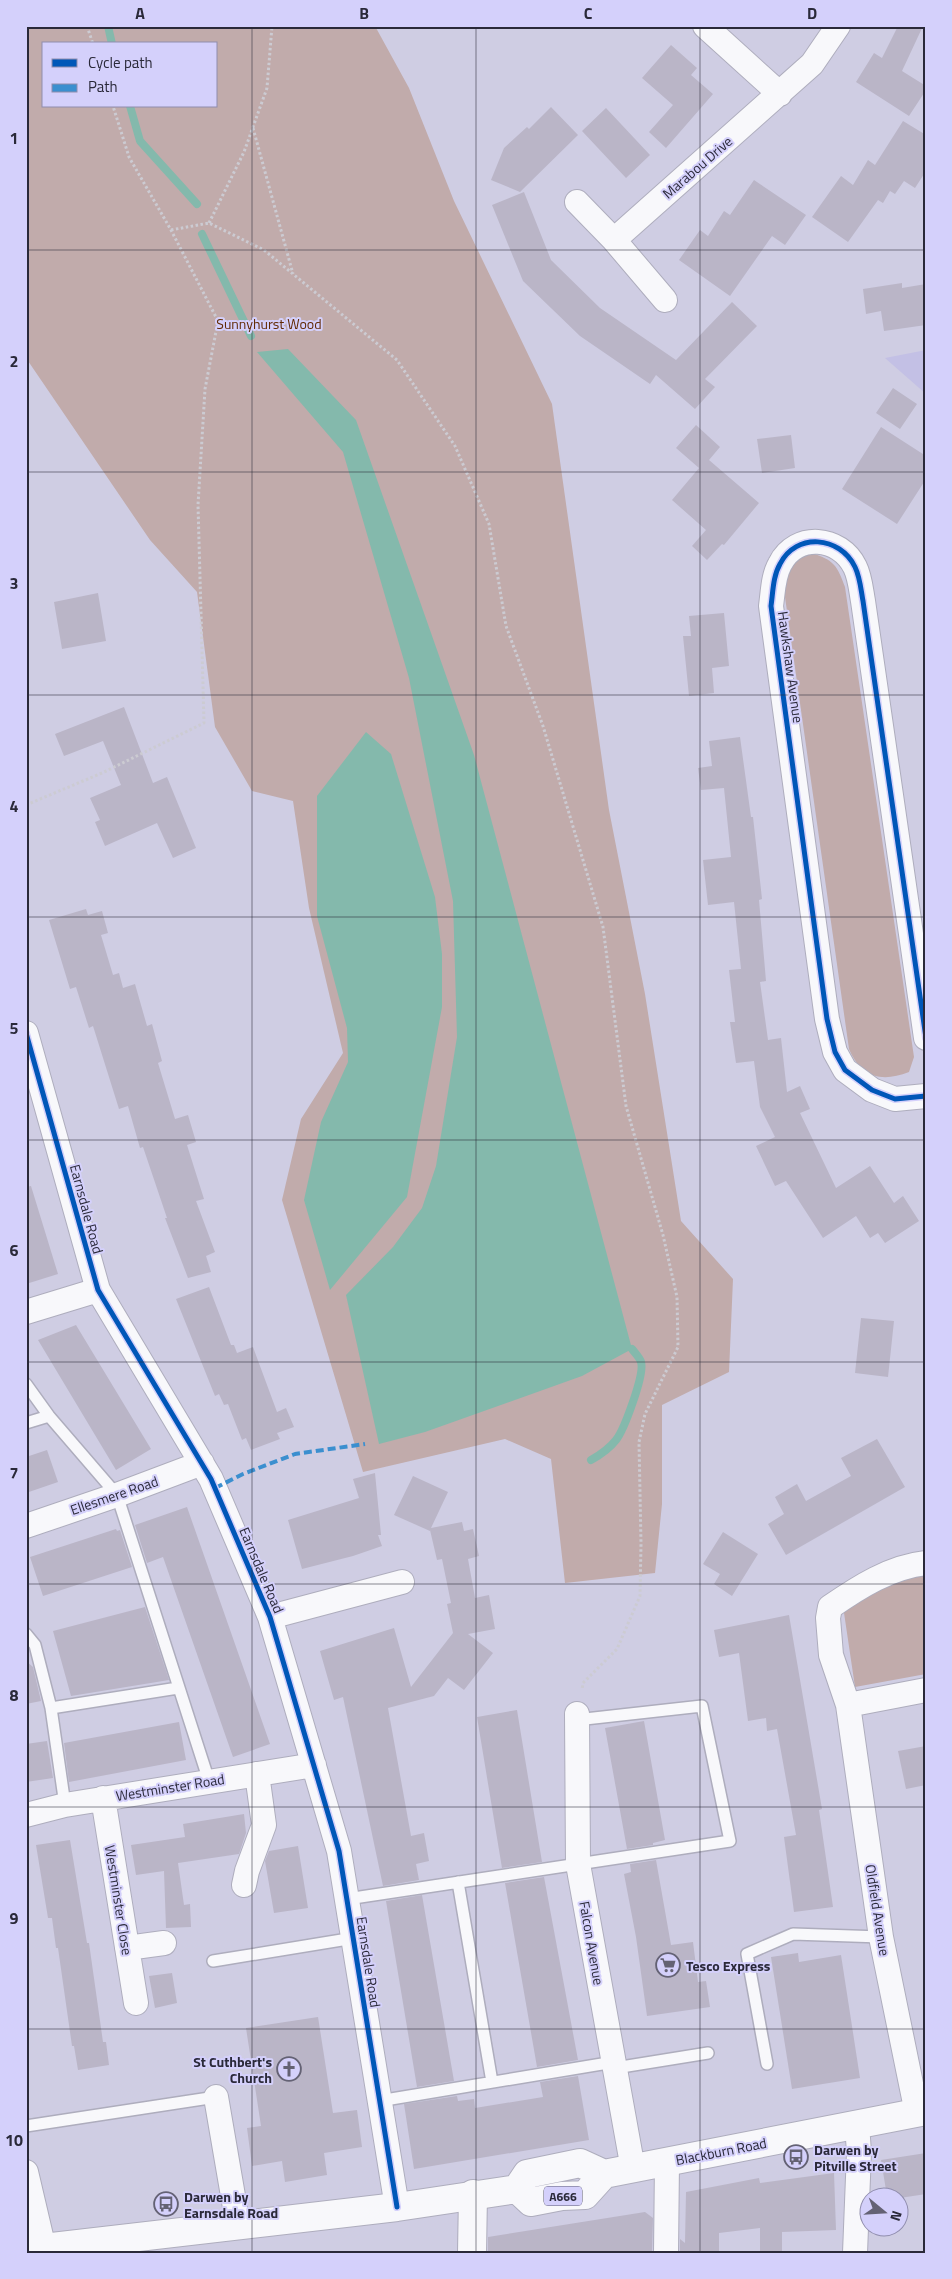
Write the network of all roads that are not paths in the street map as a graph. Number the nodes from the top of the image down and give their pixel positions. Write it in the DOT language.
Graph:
graph roads {
  1 [pos="704,26"];
  2 [pos="838,26"];
  3 [pos="780,94"];
  4 [pos="577,202"];
  5 [pos="614,240"];
  6 [pos="665,300"];
  7 [pos="26,1033"];
  8 [pos="926,1038"];
  9 [pos="34,1087"];
  10 [pos="926,1096"];
  11 [pos="98,1290"];
  12 [pos="26,1312"];
  13 [pos="26,1384"];
  14 [pos="49,1416"];
  15 [pos="26,1423"];
  16 [pos="202,1463"];
  17 [pos="116,1495"];
  18 [pos="26,1526"];
  19 [pos="926,1563"];
  20 [pos="402,1582"];
  21 [pos="270,1617"];
  22 [pos="26,1634"];
  23 [pos="178,1688"];
  24 [pos="926,1690"];
  25 [pos="848,1705"];
  26 [pos="51,1708"];
  27 [pos="576,1717"];
  28 [pos="314,1765"];
  29 [pos="257,1774"];
  30 [pos="209,1781"];
  31 [pos="103,1798"];
  32 [pos="65,1805"];
  33 [pos="26,1815"];
  34 [pos="578,1864"];
  35 [pos="458,1882"];
  36 [pos="244,1885"];
  37 [pos="347,1899"];
  38 [pos="881,1937"];
  39 [pos="354,1938"];
  40 [pos="164,1943"];
  41 [pos="127,1948"];
  42 [pos="214,1962"];
  43 [pos="136,2003"];
  44 [pos="708,2053"];
  45 [pos="767,2064"];
  46 [pos="614,2065"];
  47 [pos="492,2082"];
  48 [pos="216,2097"];
  49 [pos="380,2101"];
  50 [pos="921,2112"];
  51 [pos="857,2125"];
  52 [pos="26,2126"];
  53 [pos="667,2162"];
  54 [pos="633,2169"];
  55 [pos="26,2172"];
  56 [pos="473,2194"];
  57 [pos="397,2207"];
  58 [pos="238,2226"];
  59 [pos="39,2250"];
  60 [pos="472,2253"];
  61 [pos="666,2253"];
  62 [pos="855,2253"];
  1 -- 3 [label="street"];
  2 -- 3 [label="street, Marabou Drive"];
  3 -- 5 [label="street, Marabou Drive"];
  4 -- 5 [label="street"];
  5 -- 6 [label="street"];
  7 -- 9 [label="street, Earnsdale Road"];
  8 -- 10 [label="street, Hawkshaw Avenue"];
  9 -- 11 [label="street, Earnsdale Road"];
  11 -- 12 [label="street"];
  11 -- 16 [label="street, Earnsdale Road"];
  13 -- 14 [label="lane"];
  14 -- 15 [label="lane"];
  14 -- 17 [label="lane"];
  16 -- 17 [label="street, Ellesmere Road"];
  16 -- 21 [label="street, Earnsdale Road"];
  17 -- 18 [label="street, Ellesmere Road"];
  17 -- 23 [label="lane"];
  19 -- 25 [label="street, Oldfield Avenue"];
  20 -- 21 [label="street"];
  21 -- 28 [label="street, Earnsdale Road"];
  22 -- 26 [label="lane"];
  23 -- 26 [label="lane"];
  23 -- 30 [label="lane"];
  24 -- 25 [label="street"];
  25 -- 38 [label="street, Oldfield Avenue"];
  26 -- 32 [label="lane"];
  27 -- 34 [label="street, Falcon Avenue"];
  27 -- 34 [label="lane"];
  28 -- 29 [label="street, Westminster Road"];
  28 -- 37 [label="street, Earnsdale Road"];
  29 -- 30 [label="street, Westminster Road"];
  29 -- 36 [label="street"];
  30 -- 31 [label="street, Westminster Road"];
  31 -- 32 [label="street, Westminster Road"];
  31 -- 41 [label="street, Westminster Close"];
  32 -- 33 [label="street, Westminster Road"];
  34 -- 35 [label="lane"];
  34 -- 46 [label="street, Falcon Avenue"];
  35 -- 37 [label="lane"];
  35 -- 47 [label="lane"];
  37 -- 39 [label="street, Earnsdale Road"];
  38 -- 45 [label="lane"];
  38 -- 50 [label="street, Oldfield Avenue"];
  39 -- 42 [label="lane"];
  39 -- 49 [label="street, Earnsdale Road"];
  40 -- 41 [label="street"];
  41 -- 43 [label="street, Westminster Close"];
  44 -- 46 [label="lane"];
  46 -- 47 [label="lane"];
  46 -- 54 [label="street, Falcon Avenue"];
  47 -- 49 [label="lane"];
  48 -- 52 [label="lane"];
  48 -- 58 [label="street"];
  49 -- 57 [label="street, Earnsdale Road"];
  50 -- 51 [label="main road, Blackburn Road / A666"];
  51 -- 53 [label="main road, Blackburn Road / A666"];
  51 -- 62 [label="street"];
  53 -- 54 [label="main road, Blackburn Road / A666"];
  53 -- 61 [label="street"];
  54 -- 56 [label="main road, Blackburn Road / A666"];
  55 -- 59 [label="street"];
  56 -- 57 [label="main road, Blackburn Road / A666"];
  56 -- 60 [label="main road"];
  57 -- 58 [label="main road, Blackburn Road / A666"];
  58 -- 59 [label="main road, Blackburn Road / A666"];
}
